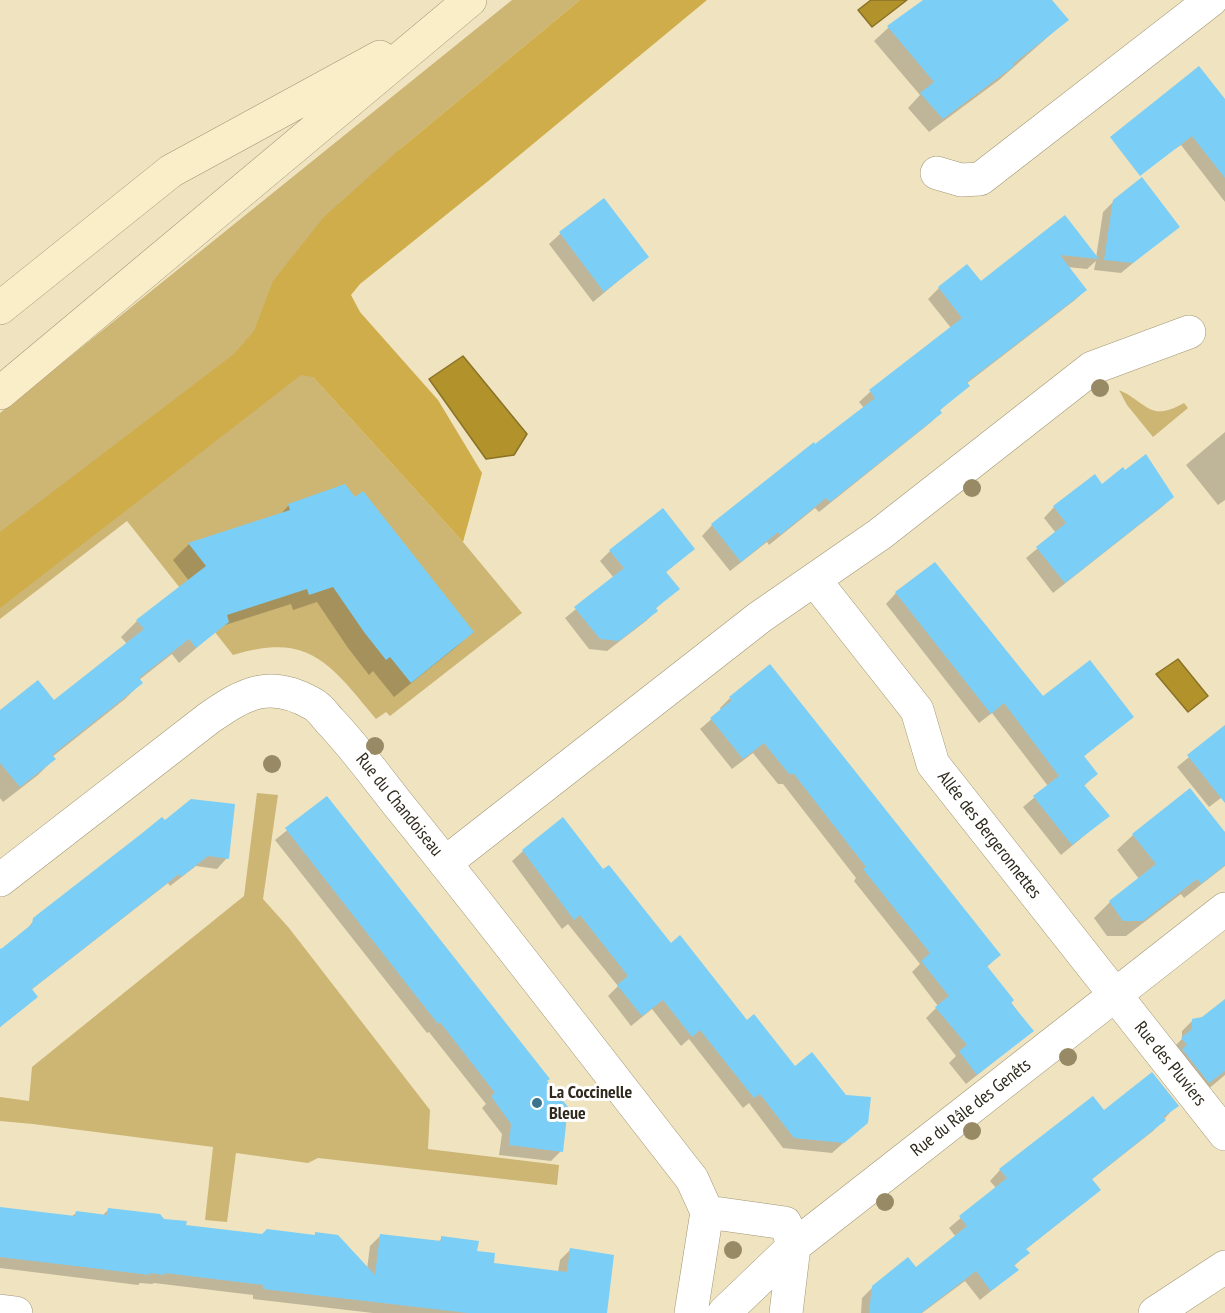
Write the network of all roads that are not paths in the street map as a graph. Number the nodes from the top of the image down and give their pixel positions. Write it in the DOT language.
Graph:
graph roads {
  1 [pos="470,0"];
  2 [pos="1211,0"];
  3 [pos="445,21"];
  4 [pos="937,173"];
  5 [pos="0,308"];
  6 [pos="1189,332"];
  7 [pos="0,393"];
  8 [pos="817,579"];
  9 [pos="445,862"];
  10 [pos="0,880"];
  11 [pos="1225,909"];
  12 [pos="1114,994"];
  13 [pos="1225,1134"];
  14 [pos="708,1212"];
  15 [pos="794,1246"];
  16 [pos="1225,1267"];
  17 [pos="0,1311"];
  18 [pos="16,1313"];
  19 [pos="691,1313"];
  20 [pos="724,1313"];
  21 [pos="786,1313"];
  22 [pos="1155,1313"];
  1 -- 3 [label="main road"];
  2 -- 4 [label="street"];
  3 -- 5 [label="main road"];
  3 -- 7 [label="main road"];
  6 -- 8 [label="street"];
  8 -- 9 [label="street"];
  8 -- 12 [label="street, Allée des Bergeronnettes"];
  9 -- 10 [label="street, Rue du Chandoiseau"];
  9 -- 14 [label="street, Rue du Chandoiseau"];
  11 -- 12 [label="street, Rue du Râle des Genêts"];
  12 -- 13 [label="street, Rue des Pluviers"];
  12 -- 15 [label="street, Rue du Râle des Genêts"];
  14 -- 15 [label="street"];
  14 -- 19 [label="street"];
  15 -- 20 [label="street, Rue du Râle des Genêts"];
  15 -- 21 [label="street"];
  16 -- 22 [label="street"];
  17 -- 18 [label="street"];
}
